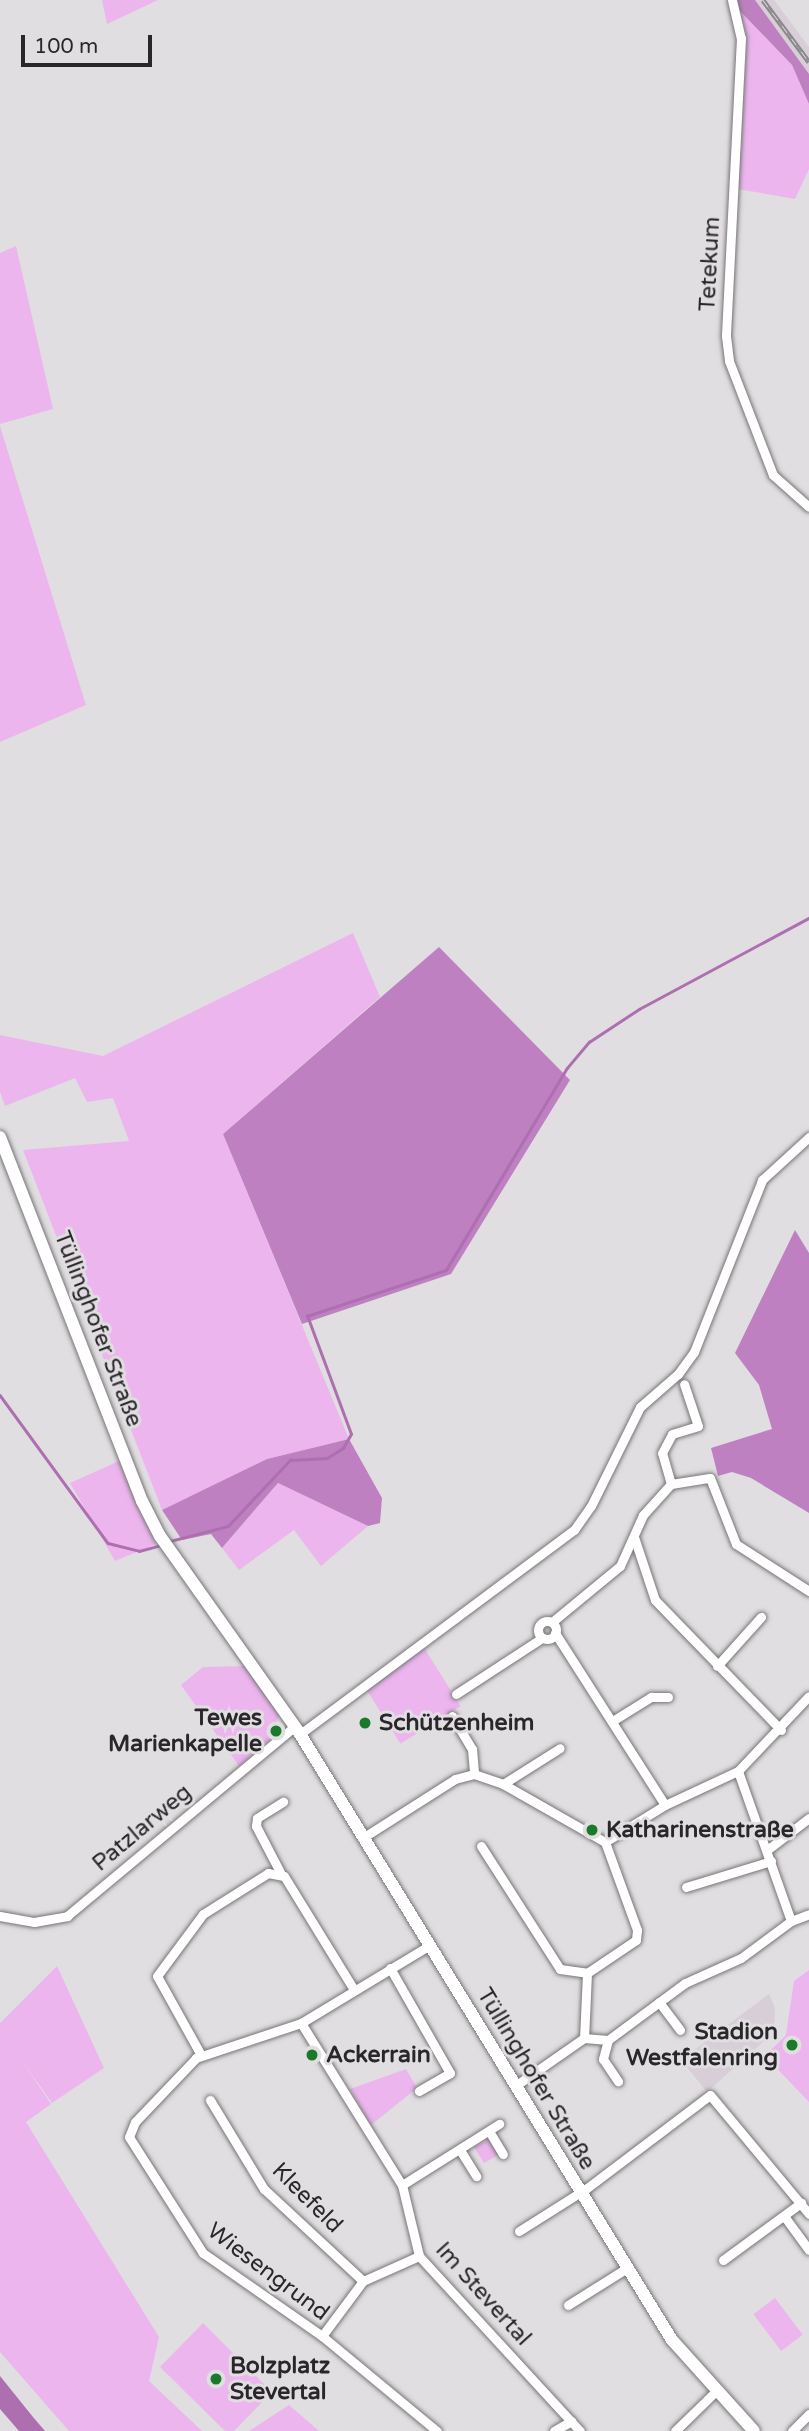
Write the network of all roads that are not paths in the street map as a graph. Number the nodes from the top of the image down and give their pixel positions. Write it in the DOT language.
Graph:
graph roads {
  1 [pos="732,0"];
  2 [pos="809,507"];
  3 [pos="0,1137"];
  4 [pos="809,1137"];
  5 [pos="684,1384"];
  6 [pos="671,1484"];
  7 [pos="634,1538"];
  8 [pos="644,1565"];
  9 [pos="620,1566"];
  10 [pos="809,1591"];
  11 [pos="761,1617"];
  12 [pos="552,1622"];
  13 [pos="555,1633"];
  14 [pos="542,1638"];
  15 [pos="717,1666"];
  16 [pos="456,1694"];
  17 [pos="809,1696"];
  18 [pos="668,1697"];
  19 [pos="452,1716"];
  20 [pos="614,1720"];
  21 [pos="298,1730"];
  22 [pos="781,1730"];
  23 [pos="561,1748"];
  24 [pos="738,1771"];
  25 [pos="474,1774"];
  26 [pos="503,1784"];
  27 [pos="284,1802"];
  28 [pos="665,1805"];
  29 [pos="809,1818"];
  30 [pos="364,1838"];
  31 [pos="605,1842"];
  32 [pos="481,1846"];
  33 [pos="767,1850"];
  34 [pos="771,1861"];
  35 [pos="280,1872"];
  36 [pos="686,1887"];
  37 [pos="809,1914"];
  38 [pos="0,1916"];
  39 [pos="791,1921"];
  40 [pos="430,1945"];
  41 [pos="390,1968"];
  42 [pos="587,1973"];
  43 [pos="354,1990"];
  44 [pos="659,2003"];
  45 [pos="301,2023"];
  46 [pos="680,2029"];
  47 [pos="584,2038"];
  48 [pos="608,2040"];
  49 [pos="201,2055"];
  50 [pos="618,2081"];
  51 [pos="515,2085"];
  52 [pos="419,2091"];
  53 [pos="210,2100"];
  54 [pos="499,2124"];
  55 [pos="489,2131"];
  56 [pos="460,2150"];
  57 [pos="503,2154"];
  58 [pos="477,2176"];
  59 [pos="402,2185"];
  60 [pos="580,2193"];
  61 [pos="801,2203"];
  62 [pos="809,2214"];
  63 [pos="783,2216"];
  64 [pos="519,2231"];
  65 [pos="809,2249"];
  66 [pos="419,2256"];
  67 [pos="723,2260"];
  68 [pos="627,2268"];
  69 [pos="363,2281"];
  70 [pos="568,2305"];
  71 [pos="322,2336"];
  72 [pos="715,2392"];
  73 [pos="809,2414"];
  74 [pos="571,2421"];
  75 [pos="436,2431"];
  76 [pos="554,2431"];
  77 [pos="580,2431"];
  78 [pos="675,2431"];
  79 [pos="754,2431"];
  80 [pos="792,2431"];
  1 -- 2 [label="street, Tetekum"];
  3 -- 21 [label="main road, Tüllinghofer Straße"];
  4 -- 21 [label="street"];
  5 -- 6 [label="street"];
  6 -- 7 [label="street"];
  6 -- 10 [label="street"];
  7 -- 8 [label="street"];
  7 -- 9 [label="street"];
  8 -- 9 [label="street"];
  8 -- 15 [label="street"];
  9 -- 12 [label="street"];
  11 -- 15 [label="street"];
  12 -- 13 [label="street"];
  12 -- 14 [label="street"];
  13 -- 14 [label="street"];
  13 -- 20 [label="street"];
  14 -- 16 [label="street"];
  15 -- 22 [label="street"];
  17 -- 22 [label="street"];
  18 -- 20 [label="street"];
  19 -- 25 [label="street"];
  20 -- 28 [label="street"];
  21 -- 30 [label="main road, Tüllinghofer Straße"];
  21 -- 38 [label="street, Patzlarweg"];
  22 -- 24 [label="street"];
  23 -- 26 [label="street"];
  24 -- 28 [label="street"];
  24 -- 33 [label="street"];
  25 -- 26 [label="street"];
  25 -- 30 [label="street"];
  26 -- 31 [label="street"];
  27 -- 35 [label="street"];
  28 -- 31 [label="street"];
  29 -- 33 [label="street"];
  30 -- 40 [label="main road, Tüllinghofer Straße"];
  31 -- 42 [label="street"];
  32 -- 42 [label="street"];
  33 -- 34 [label="street"];
  34 -- 36 [label="street"];
  34 -- 39 [label="street"];
  35 -- 43 [label="street"];
  35 -- 49 [label="street"];
  37 -- 39 [label="street"];
  39 -- 44 [label="street"];
  40 -- 41 [label="street, Wiesengrund"];
  40 -- 51 [label="main road, Tüllinghofer Straße"];
  41 -- 43 [label="street, Wiesengrund"];
  41 -- 52 [label="street"];
  42 -- 47 [label="street"];
  43 -- 45 [label="street, Wiesengrund"];
  44 -- 46 [label="street"];
  44 -- 48 [label="street"];
  45 -- 49 [label="street, Wiesengrund"];
  45 -- 59 [label="street, Im Stevertal"];
  47 -- 48 [label="street"];
  47 -- 51 [label="street"];
  48 -- 50 [label="street"];
  49 -- 71 [label="street, Wiesengrund"];
  51 -- 60 [label="main road, Tüllinghofer Straße"];
  53 -- 69 [label="street, Kleefeld"];
  54 -- 55 [label="street"];
  55 -- 56 [label="street"];
  55 -- 57 [label="street"];
  56 -- 58 [label="street"];
  56 -- 59 [label="street"];
  59 -- 66 [label="street, Im Stevertal"];
  60 -- 61 [label="street"];
  60 -- 64 [label="street"];
  60 -- 68 [label="main road, Tüllinghofer Straße"];
  61 -- 62 [label="street"];
  61 -- 63 [label="street"];
  63 -- 65 [label="street"];
  63 -- 67 [label="street"];
  66 -- 69 [label="street"];
  66 -- 74 [label="street, Im Stevertal"];
  68 -- 70 [label="street"];
  68 -- 72 [label="main road, Tüllinghofer Straße"];
  69 -- 71 [label="street"];
  71 -- 75 [label="street, Wiesengrund"];
  72 -- 78 [label="street"];
  72 -- 79 [label="main road, Tüllinghofer Straße"];
  73 -- 80 [label="street"];
  74 -- 76 [label="street"];
  74 -- 77 [label="street, Im Stevertal"];
}
